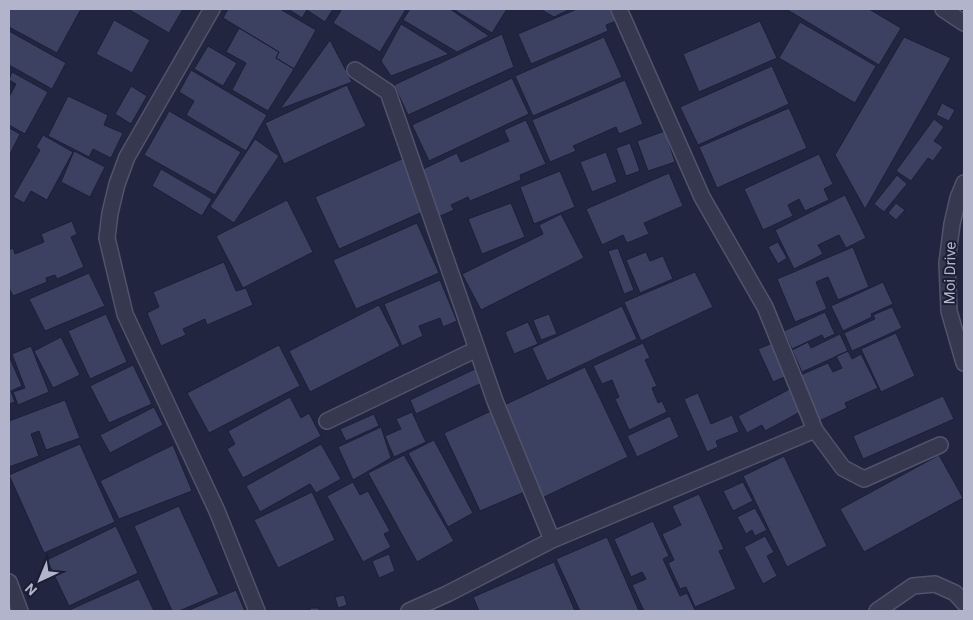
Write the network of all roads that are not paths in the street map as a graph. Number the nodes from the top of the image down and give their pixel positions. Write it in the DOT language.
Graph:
graph roads {
  1 [pos="212,9"];
  2 [pos="619,9"];
  3 [pos="943,9"];
  4 [pos="964,23"];
  5 [pos="355,70"];
  6 [pos="964,183"];
  7 [pos="478,349"];
  8 [pos="964,363"];
  9 [pos="327,421"];
  10 [pos="815,430"];
  11 [pos="940,445"];
  12 [pos="552,540"];
  13 [pos="9,582"];
  14 [pos="964,603"];
  15 [pos="20,611"];
  16 [pos="257,611"];
  17 [pos="409,611"];
  18 [pos="877,611"];
  1 -- 16 [label="street"];
  2 -- 10 [label="street"];
  3 -- 4 [label="street"];
  5 -- 7 [label="street"];
  6 -- 8 [label="street, Moi Drive"];
  7 -- 9 [label="street"];
  7 -- 12 [label="street"];
  10 -- 11 [label="street"];
  10 -- 12 [label="street"];
  12 -- 17 [label="street"];
  13 -- 15 [label="street"];
  14 -- 18 [label="street"];
}
